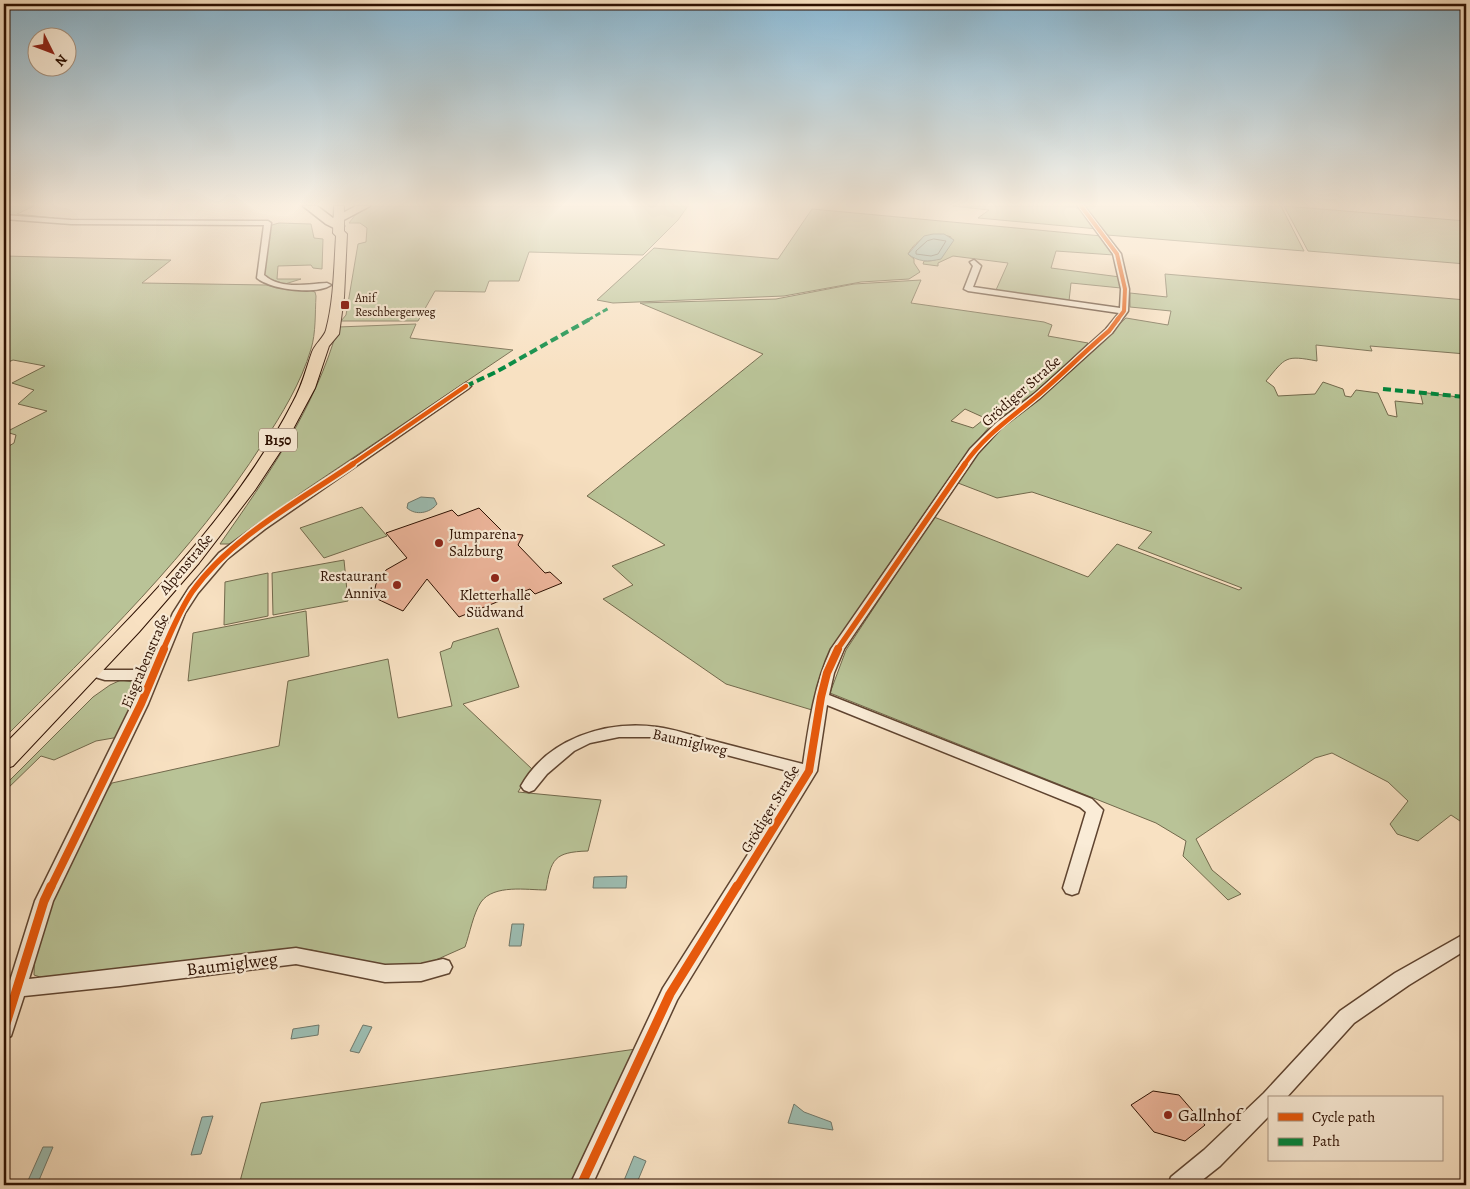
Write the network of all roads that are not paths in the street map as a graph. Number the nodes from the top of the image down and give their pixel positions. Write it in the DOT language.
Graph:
graph roads {
  1 [pos="262,261"];
  2 [pos="329,261"];
  3 [pos="340,261"];
  4 [pos="1119,261"];
  5 [pos="974,262"];
  6 [pos="327,285"];
  7 [pos="1124,310"];
  8 [pos="326,338"];
  9 [pos="466,386"];
  10 [pos="90,671"];
  11 [pos="154,674"];
  12 [pos="821,697"];
  13 [pos="4,760"];
  14 [pos="809,771"];
  15 [pos="528,786"];
  16 [pos="1072,888"];
  17 [pos="1466,941"];
  18 [pos="443,967"];
  19 [pos="19,988"];
  20 [pos="4,1030"];
  21 [pos="1274,1096"];
  22 [pos="1268,1102"];
  23 [pos="581,1185"];
  24 [pos="1179,1185"];
  1 -- 6 [label="street"];
  2 -- 6 [label="main road, Alpenstraße / B150"];
  3 -- 8 [label="main road, Alpenstraße / B150"];
  4 -- 7 [label="street"];
  5 -- 7 [label="street"];
  6 -- 8 [label="main road, Alpenstraße / B150"];
  7 -- 12 [label="street, Grödiger Straße"];
  8 -- 10 [label="main road, Alpenstraße / B150"];
  9 -- 11 [label="street, Eisgrabenstraße"];
  10 -- 11 [label="street, Eisgrabenstraße"];
  10 -- 13 [label="main road, Alpenstraße / B150"];
  11 -- 19 [label="street, Eisgrabenstraße"];
  12 -- 14 [label="street, Grödiger Straße"];
  12 -- 16 [label="street"];
  14 -- 15 [label="street, Baumiglweg"];
  14 -- 23 [label="street, Grödiger Straße"];
  17 -- 21 [label="street"];
  18 -- 19 [label="street, Baumiglweg"];
  19 -- 20 [label="street, Eisgrabenstraße"];
  22 -- 24 [label="street"];
}
